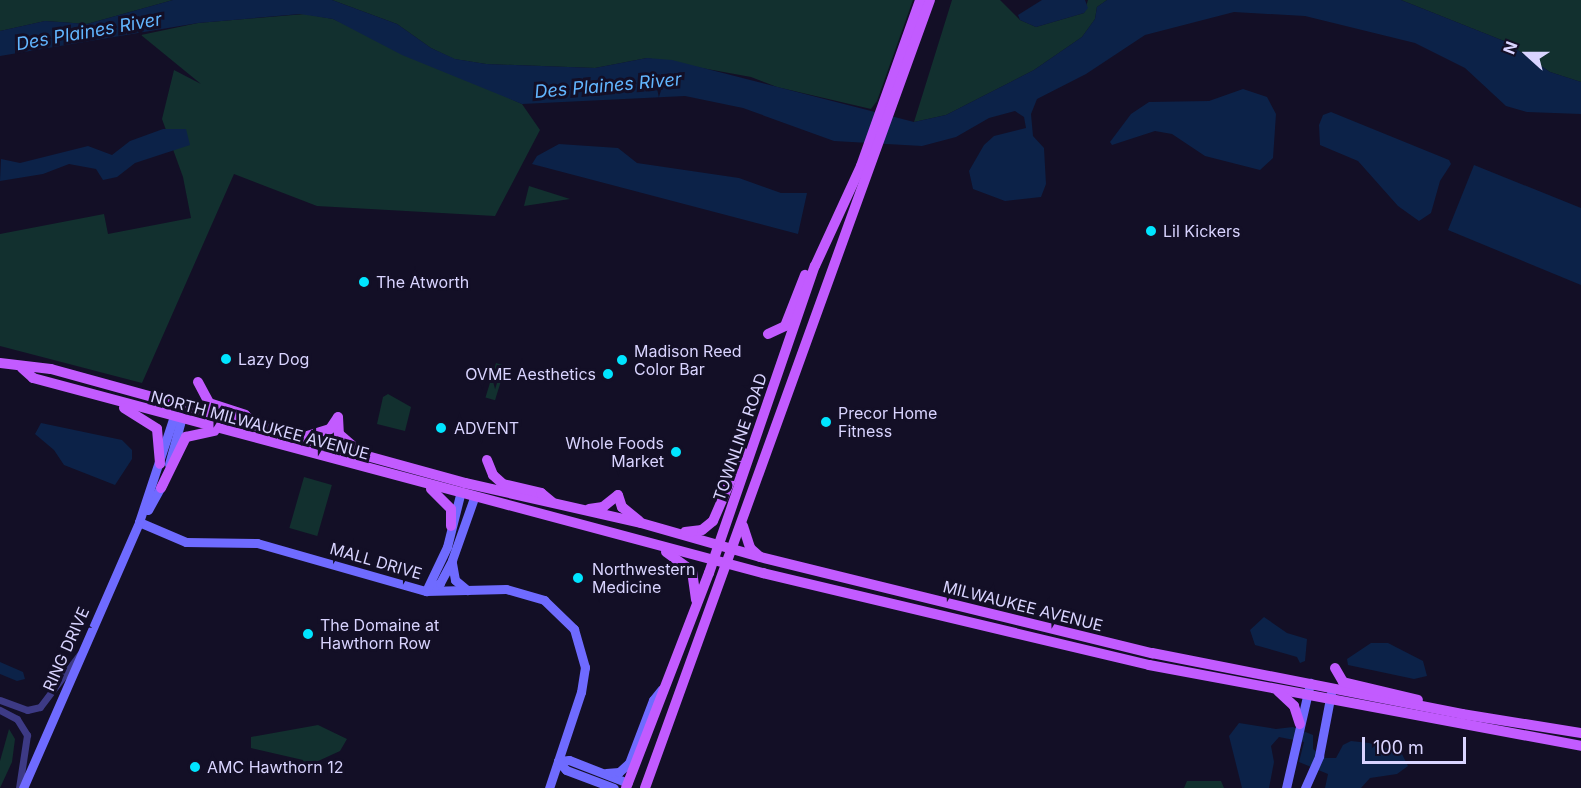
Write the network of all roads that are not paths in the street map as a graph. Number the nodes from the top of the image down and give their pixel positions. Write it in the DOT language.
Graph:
graph roads {
  1 [pos="920,0"];
  2 [pos="930,0"];
  3 [pos="891,97"];
  4 [pos="866,167"];
  5 [pos="827,236"];
  6 [pos="768,334"];
  7 [pos="783,359"];
  8 [pos="0,363"];
  9 [pos="22,368"];
  10 [pos="198,382"];
  11 [pos="96,396"];
  12 [pos="182,405"];
  13 [pos="178,419"];
  14 [pos="260,427"];
  15 [pos="304,437"];
  16 [pos="249,438"];
  17 [pos="359,452"];
  18 [pos="488,460"];
  19 [pos="160,464"];
  20 [pos="418,483"];
  21 [pos="465,483"];
  22 [pos="161,488"];
  23 [pos="460,495"];
  24 [pos="474,498"];
  25 [pos="494,503"];
  26 [pos="555,504"];
  27 [pos="582,510"];
  28 [pos="139,522"];
  29 [pos="743,522"];
  30 [pos="641,523"];
  31 [pos="451,526"];
  32 [pos="597,531"];
  33 [pos="678,533"];
  34 [pos="718,545"];
  35 [pos="733,549"];
  36 [pos="760,557"];
  37 [pos="452,560"];
  38 [pos="713,560"];
  39 [pos="728,564"];
  40 [pos="467,590"];
  41 [pos="426,591"];
  42 [pos="696,606"];
  43 [pos="80,654"];
  44 [pos="1335,668"];
  45 [pos="667,683"];
  46 [pos="1310,683"];
  47 [pos="1332,688"];
  48 [pos="1275,689"];
  49 [pos="1308,696"];
  50 [pos="0,700"];
  51 [pos="1329,700"];
  52 [pos="0,710"];
  53 [pos="1440,710"];
  54 [pos="1300,726"];
  55 [pos="1581,733"];
  56 [pos="1581,746"];
  57 [pos="558,761"];
  58 [pos="606,772"];
  59 [pos="575,774"];
  60 [pos="627,785"];
  61 [pos="21,788"];
  62 [pos="549,788"];
  63 [pos="601,788"];
  64 [pos="614,788"];
  65 [pos="645,788"];
  66 [pos="1286,788"];
  67 [pos="1305,788"];
  1 -- 3 [label="main road"];
  2 -- 3 [label="main road"];
  3 -- 4 [label="main road, TOWNLINE ROAD"];
  4 -- 5 [label="main road, TOWNLINE ROAD"];
  4 -- 29 [label="main road, TOWNLINE ROAD"];
  5 -- 6 [label="main road"];
  5 -- 7 [label="main road, TOWNLINE ROAD"];
  7 -- 33 [label="main road"];
  7 -- 34 [label="main road, TOWNLINE ROAD"];
  8 -- 9 [label="main road, NORTH MILWAUKEE AVENUE"];
  9 -- 11 [label="main road, NORTH MILWAUKEE AVENUE"];
  9 -- 12 [label="main road, NORTH MILWAUKEE AVENUE"];
  10 -- 14 [label="main road"];
  11 -- 13 [label="main road, NORTH MILWAUKEE AVENUE"];
  11 -- 19 [label="main road"];
  12 -- 13 [label="street, RING DRIVE"];
  12 -- 14 [label="main road, NORTH MILWAUKEE AVENUE"];
  13 -- 16 [label="main road, NORTH MILWAUKEE AVENUE"];
  13 -- 19 [label="street, RING DRIVE"];
  13 -- 22 [label="street, RING DRIVE"];
  14 -- 15 [label="main road, NORTH MILWAUKEE AVENUE"];
  15 -- 17 [label="main road, NORTH MILWAUKEE AVENUE"];
  15 -- 17 [label="main road"];
  16 -- 20 [label="main road, NORTH MILWAUKEE AVENUE"];
  16 -- 22 [label="main road"];
  17 -- 21 [label="main road, NORTH MILWAUKEE AVENUE"];
  18 -- 26 [label="main road"];
  19 -- 28 [label="street, RING DRIVE"];
  20 -- 23 [label="main road, NORTH MILWAUKEE AVENUE"];
  20 -- 31 [label="main road"];
  21 -- 26 [label="main road, MILWAUKEE AVENUE"];
  22 -- 28 [label="street, RING DRIVE"];
  23 -- 24 [label="main road, NORTH MILWAUKEE AVENUE"];
  23 -- 31 [label="street"];
  24 -- 25 [label="main road, NORTH MILWAUKEE AVENUE"];
  24 -- 37 [label="street"];
  25 -- 32 [label="main road, MILWAUKEE AVENUE"];
  26 -- 27 [label="main road, MILWAUKEE AVENUE"];
  27 -- 30 [label="main road, MILWAUKEE AVENUE"];
  27 -- 30 [label="main road"];
  28 -- 41 [label="street, MALL DRIVE"];
  28 -- 43 [label="street, RING DRIVE"];
  29 -- 35 [label="main road, TOWNLINE ROAD"];
  29 -- 36 [label="main road"];
  30 -- 33 [label="main road, MILWAUKEE AVENUE"];
  31 -- 41 [label="street"];
  32 -- 38 [label="main road, MILWAUKEE AVENUE"];
  32 -- 42 [label="main road"];
  33 -- 34 [label="main road, MILWAUKEE AVENUE"];
  34 -- 35 [label="main road, MILWAUKEE AVENUE"];
  34 -- 38 [label="main road, TOWNLINE ROAD"];
  35 -- 36 [label="main road, MILWAUKEE AVENUE"];
  35 -- 39 [label="main road, TOWNLINE ROAD"];
  36 -- 46 [label="main road, MILWAUKEE AVENUE"];
  37 -- 40 [label="street"];
  37 -- 41 [label="street"];
  38 -- 39 [label="main road, MILWAUKEE AVENUE"];
  38 -- 42 [label="main road, TOWNLINE ROAD"];
  39 -- 48 [label="main road, MILWAUKEE AVENUE"];
  39 -- 65 [label="main road, TOWNLINE ROAD"];
  40 -- 41 [label="street, MALL DRIVE"];
  40 -- 57 [label="street, MALL DRIVE"];
  42 -- 45 [label="main road, TOWNLINE ROAD"];
  43 -- 50 [label="street"];
  43 -- 61 [label="street, RING DRIVE"];
  44 -- 53 [label="main road"];
  45 -- 58 [label="street"];
  45 -- 60 [label="main road, TOWNLINE ROAD"];
  46 -- 47 [label="main road, MILWAUKEE AVENUE"];
  46 -- 49 [label="street"];
  47 -- 51 [label="street"];
  47 -- 53 [label="main road, MILWAUKEE AVENUE"];
  48 -- 49 [label="main road, MILWAUKEE AVENUE"];
  48 -- 54 [label="main road"];
  49 -- 51 [label="main road, MILWAUKEE AVENUE"];
  49 -- 54 [label="street"];
  51 -- 56 [label="main road, MILWAUKEE AVENUE"];
  51 -- 67 [label="street"];
  52 -- 61 [label="street"];
  53 -- 55 [label="main road, MILWAUKEE AVENUE"];
  54 -- 66 [label="street"];
  57 -- 58 [label="street"];
  57 -- 59 [label="street"];
  57 -- 62 [label="street, MALL DRIVE"];
  58 -- 60 [label="street"];
  59 -- 63 [label="street"];
  59 -- 64 [label="street"];
}
